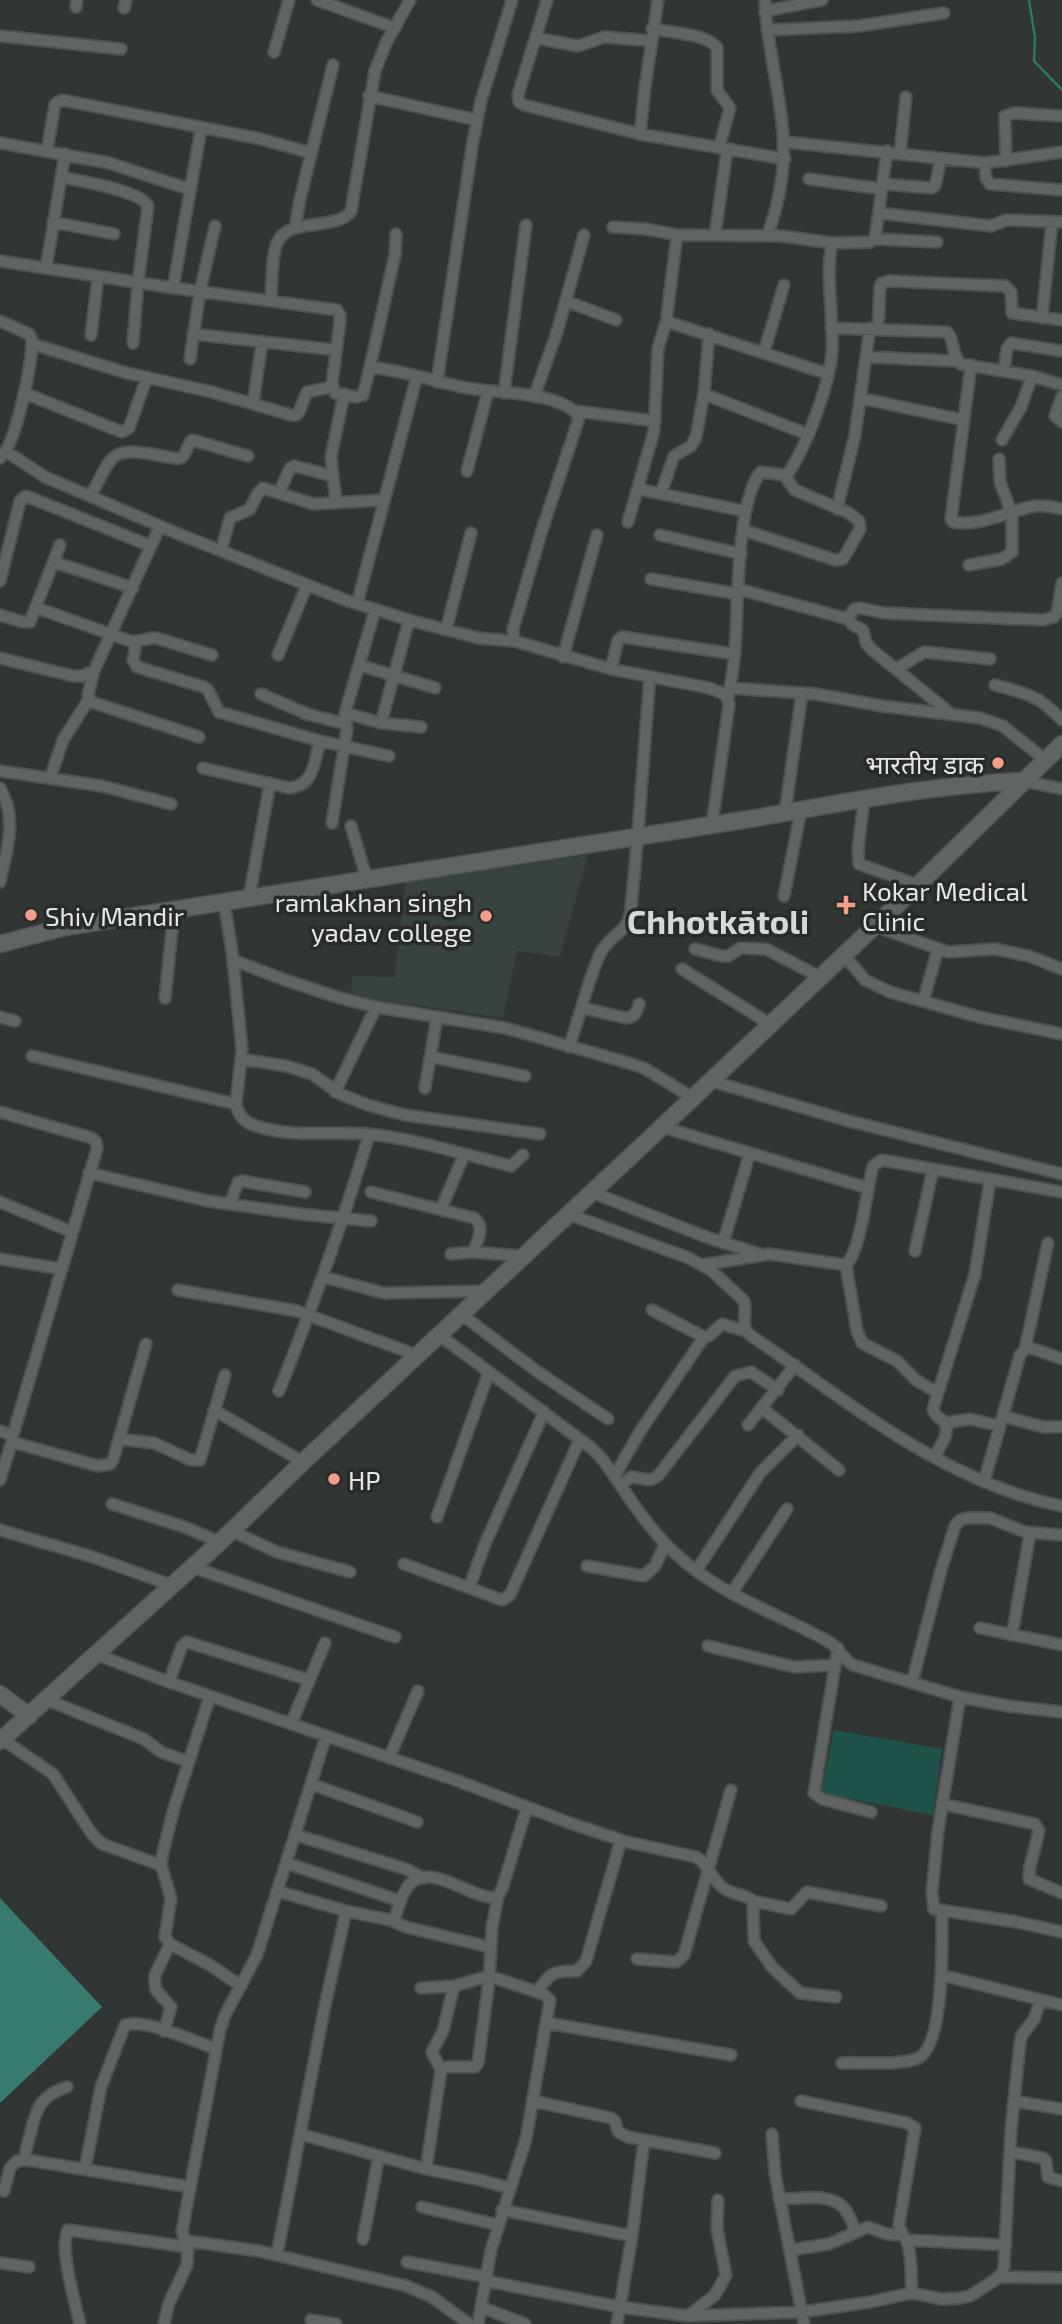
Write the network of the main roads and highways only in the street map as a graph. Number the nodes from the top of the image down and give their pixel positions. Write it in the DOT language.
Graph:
graph roads {
  1 [pos="1062,744"];
  2 [pos="1023,781"];
  3 [pos="0,944"];
  4 [pos="0,1694"];
  5 [pos="29,1716"];
  6 [pos="1,1740"];
  1 -- 2 [label="main road"];
  2 -- 3 [label="main road"];
  2 -- 5 [label="main road"];
  4 -- 5 [label="main road"];
  5 -- 6 [label="main road"];
}
